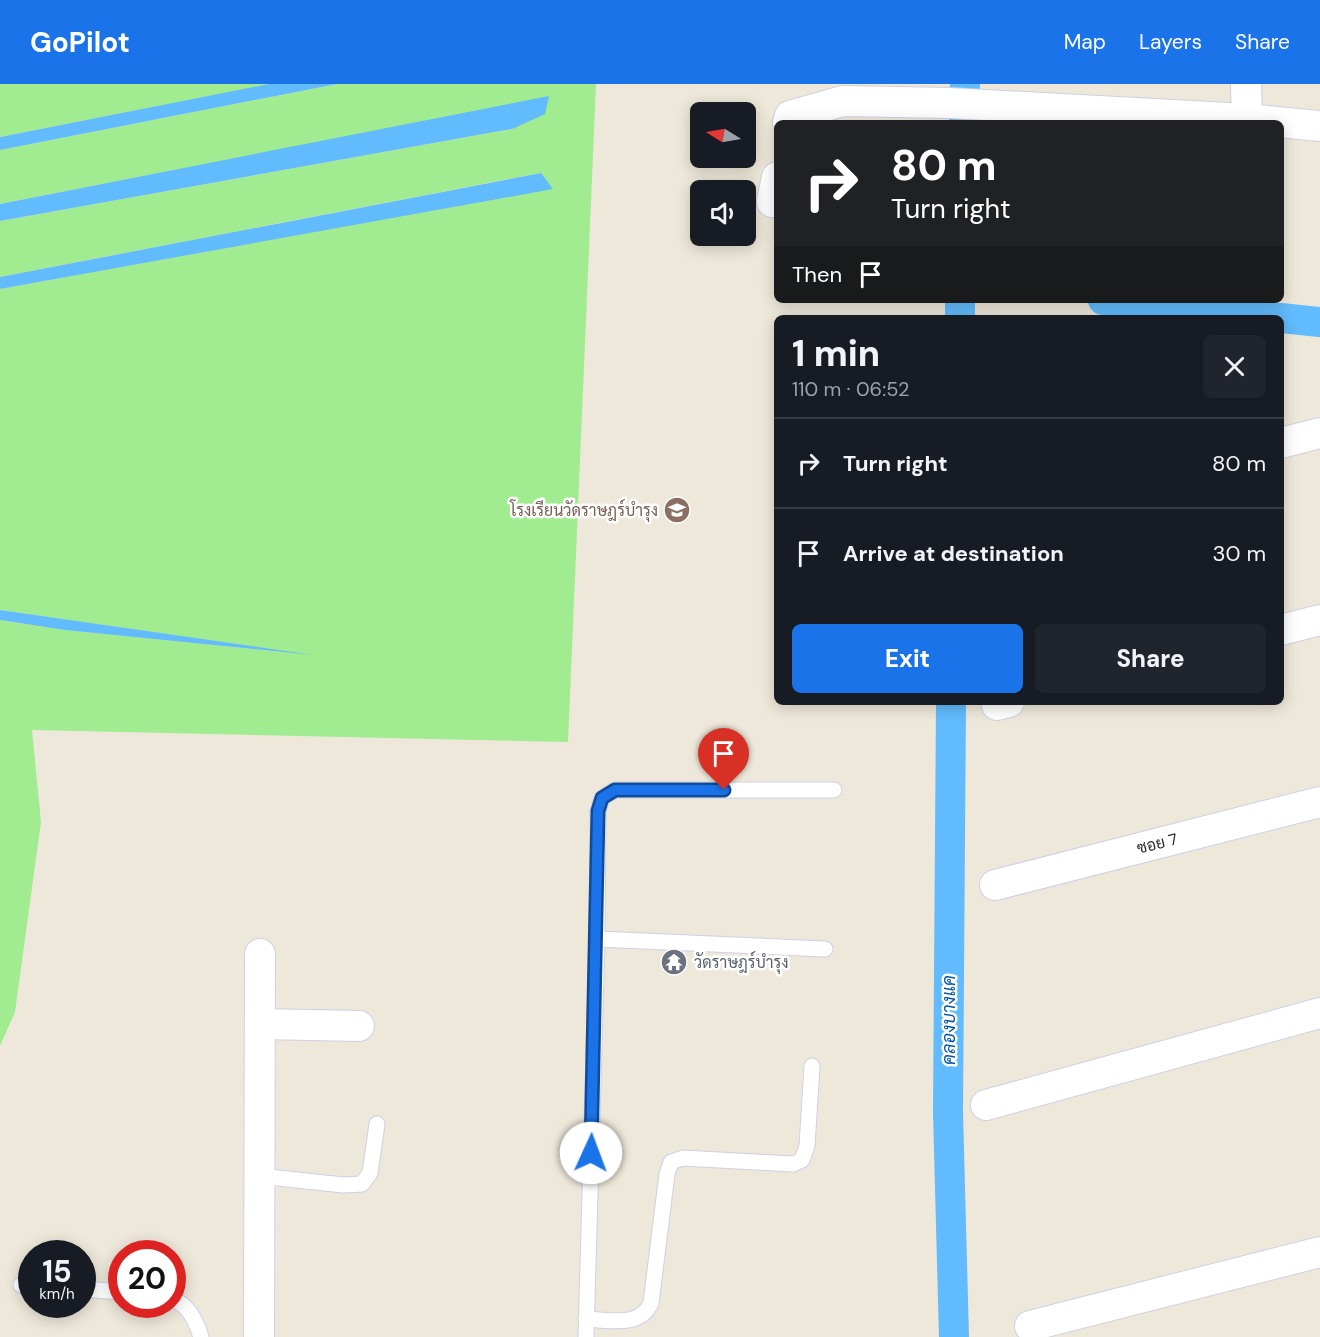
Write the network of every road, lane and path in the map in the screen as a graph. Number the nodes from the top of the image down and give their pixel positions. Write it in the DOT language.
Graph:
graph roads {
  1 [pos="1246,84"];
  2 [pos="1247,119"];
  3 [pos="789,120"];
  4 [pos="1257,120"];
  5 [pos="1284,123"];
  6 [pos="1320,126"];
  7 [pos="1320,433"];
  8 [pos="1284,442"];
  9 [pos="1320,620"];
  10 [pos="1284,629"];
  11 [pos="834,790"];
  12 [pos="1320,802"];
  13 [pos="995,885"];
  14 [pos="597,939"];
  15 [pos="825,949"];
  16 [pos="260,954"];
  17 [pos="1320,1012"];
  18 [pos="260,1024"];
  19 [pos="359,1026"];
  20 [pos="812,1066"];
  21 [pos="986,1105"];
  22 [pos="377,1124"];
  23 [pos="260,1176"];
  24 [pos="1320,1252"];
  25 [pos="186,1309"];
  26 [pos="586,1319"];
  27 [pos="1030,1326"];
  28 [pos="201,1337"];
  29 [pos="259,1337"];
  30 [pos="586,1337"];
  1 -- 2 [label="street"];
  2 -- 3 [label="street"];
  2 -- 4 [label="street"];
  5 -- 6 [label="street"];
  7 -- 8 [label="street"];
  9 -- 10 [label="street"];
  11 -- 14 [label="lane"];
  12 -- 13 [label="street, ซอย 7"];
  14 -- 15 [label="lane"];
  14 -- 26 [label="lane"];
  16 -- 18 [label="street"];
  17 -- 21 [label="street"];
  18 -- 19 [label="street"];
  18 -- 23 [label="street"];
  20 -- 26 [label="lane"];
  22 -- 23 [label="lane"];
  23 -- 29 [label="street"];
  24 -- 27 [label="street"];
  25 -- 28 [label="lane"];
  26 -- 30 [label="lane"];
}
